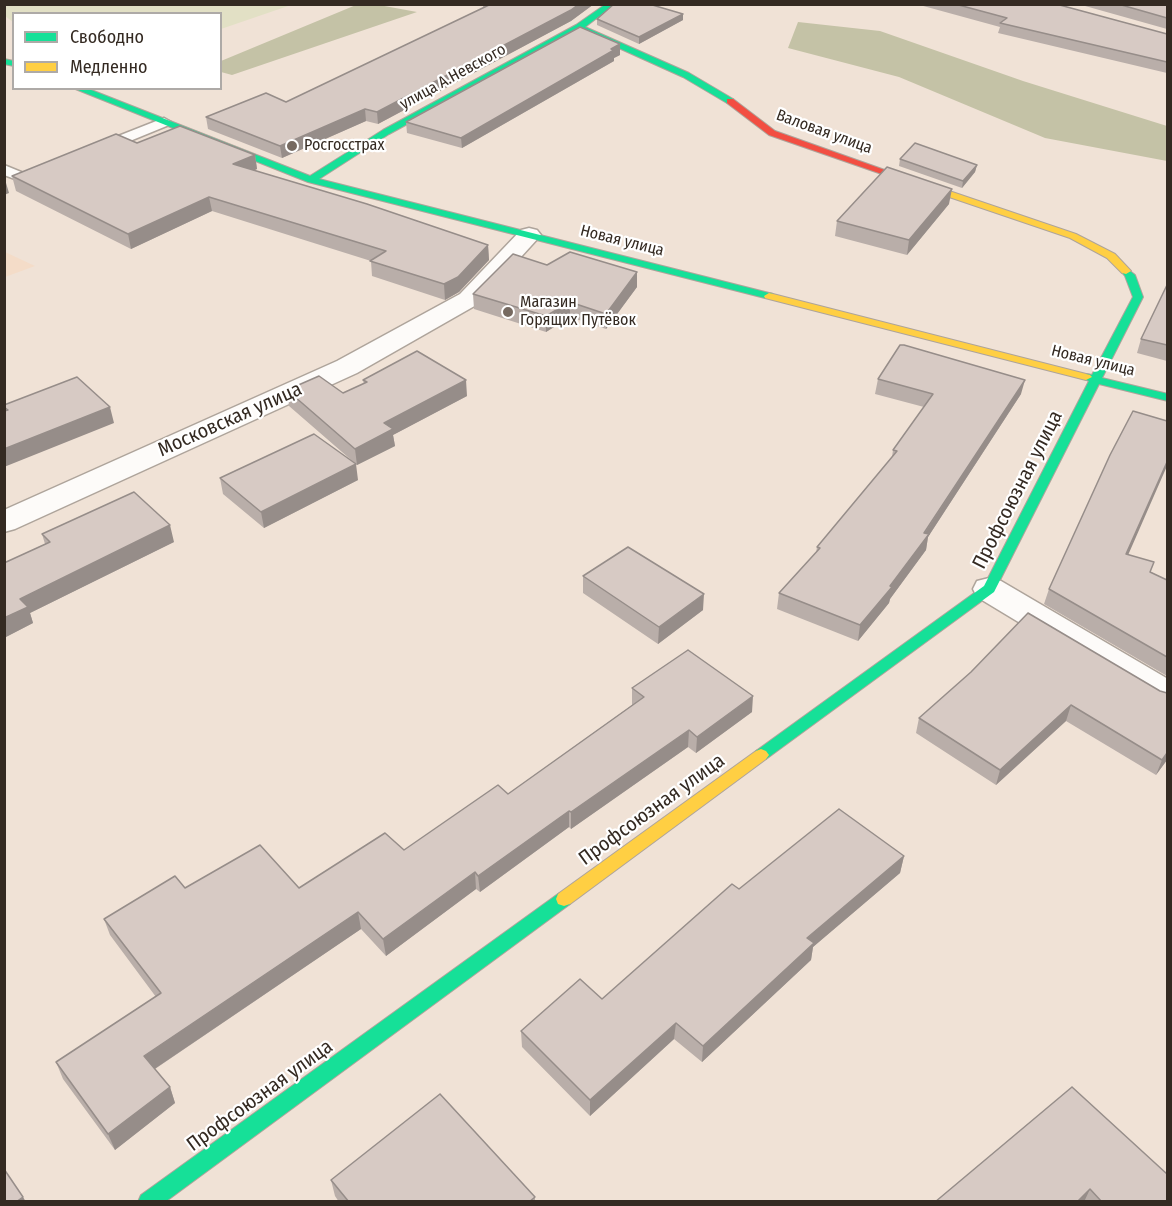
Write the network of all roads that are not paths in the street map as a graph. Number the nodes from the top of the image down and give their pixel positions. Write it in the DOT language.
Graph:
graph roads {
  1 [pos="612,4"];
  2 [pos="579,27"];
  3 [pos="82,90"];
  4 [pos="164,122"];
  5 [pos="80,157"];
  6 [pos="58,165"];
  7 [pos="4,169"];
  8 [pos="311,180"];
  9 [pos="529,235"];
  10 [pos="1096,379"];
  11 [pos="1167,398"];
  12 [pos="4,522"];
  13 [pos="989,589"];
  14 [pos="1167,696"];
  15 [pos="148,1202"];
  1 -- 2 [label="street, улица А.Невского"];
  2 -- 8 [label="street, улица А.Невского"];
  2 -- 10 [label="street, Валовая улица"];
  3 -- 4 [label="street, Новая улица"];
  4 -- 5 [label="lane"];
  4 -- 8 [label="street, Новая улица"];
  6 -- 7 [label="lane"];
  8 -- 9 [label="street, Новая улица"];
  9 -- 10 [label="street, Новая улица"];
  9 -- 12 [label="street, Московская улица"];
  10 -- 11 [label="street, Новая улица"];
  10 -- 13 [label="street, Профсоюзная улица"];
  13 -- 14 [label="street"];
  13 -- 15 [label="street, Профсоюзная улица"];
}
